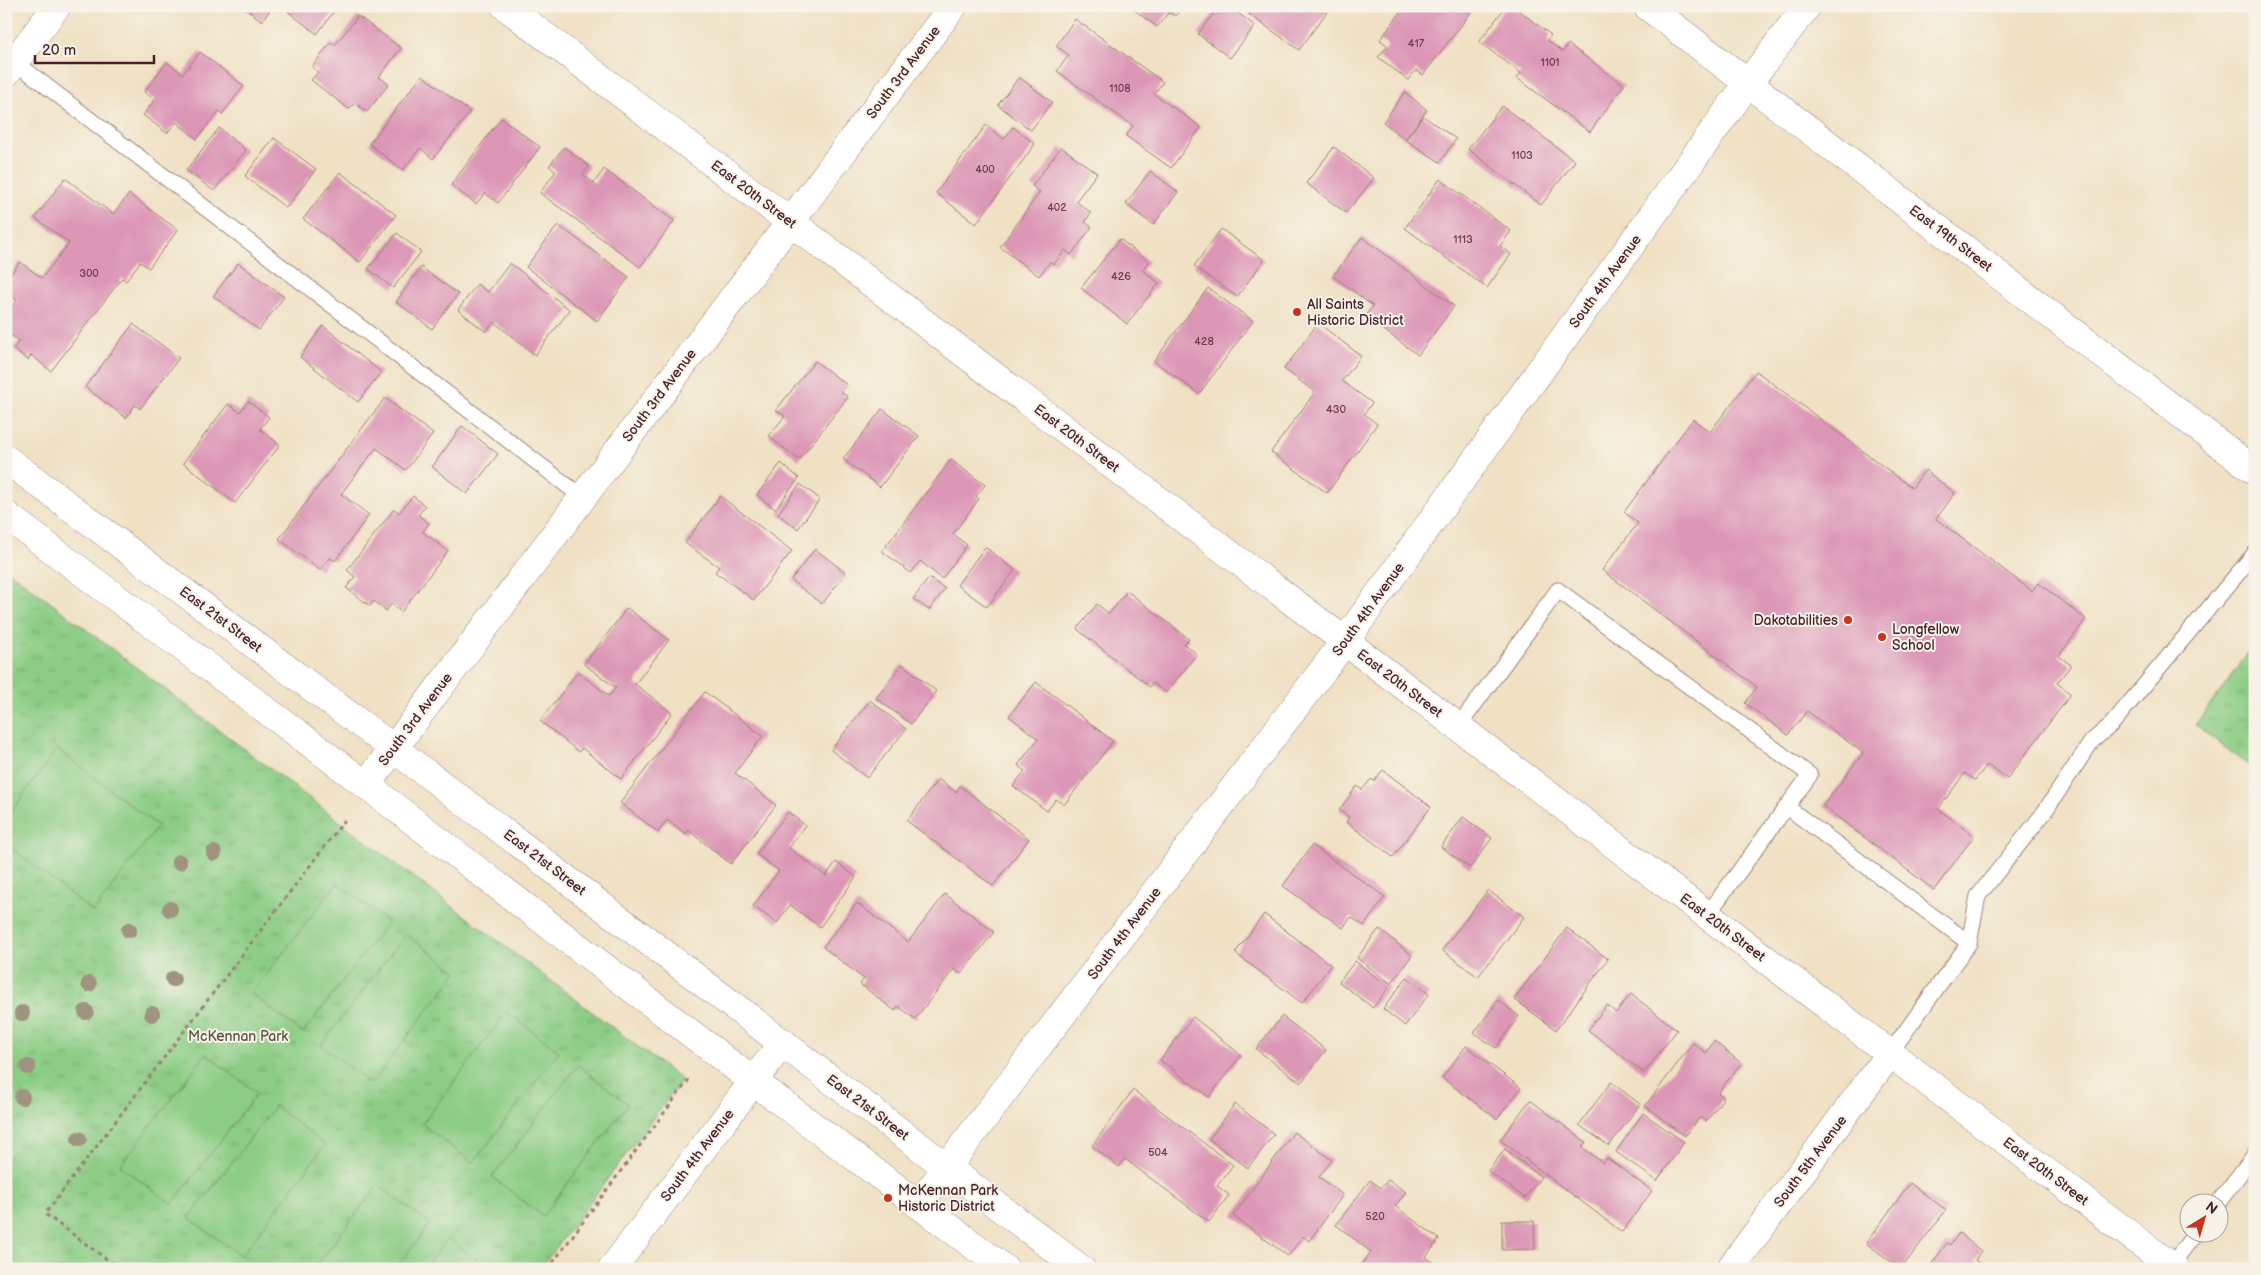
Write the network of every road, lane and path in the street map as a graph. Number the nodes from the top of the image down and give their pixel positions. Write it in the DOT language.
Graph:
graph roads {
  1 [pos="57,6"];
  2 [pos="505,6"];
  3 [pos="953,6"];
  4 [pos="1647,6"];
  5 [pos="1806,6"];
  6 [pos="11,67"];
  7 [pos="1748,83"];
  8 [pos="790,222"];
  9 [pos="6,459"];
  10 [pos="2255,471"];
  11 [pos="582,497"];
  12 [pos="6,515"];
  13 [pos="2255,553"];
  14 [pos="1345,641"];
  15 [pos="1458,727"];
  16 [pos="393,748"];
  17 [pos="366,784"];
  18 [pos="1787,807"];
  19 [pos="347,816"];
  20 [pos="1707,915"];
  21 [pos="1969,943"];
  22 [pos="782,1042"];
  23 [pos="1890,1053"];
  24 [pos="690,1078"];
  25 [pos="753,1081"];
  26 [pos="2255,1154"];
  27 [pos="947,1167"];
  28 [pos="2226,1192"];
  29 [pos="919,1204"];
  30 [pos="2189,1242"];
  31 [pos="2173,1267"];
  32 [pos="120,1269"];
  33 [pos="548,1269"];
  34 [pos="612,1269"];
  35 [pos="1004,1269"];
  36 [pos="1081,1269"];
  37 [pos="1730,1269"];
  1 -- 6 [label="street"];
  2 -- 8 [label="street, East 20th Street"];
  3 -- 8 [label="street, South 3rd Avenue"];
  4 -- 7 [label="street, East 19th Street"];
  5 -- 7 [label="street, South 4th Avenue"];
  6 -- 11 [label="lane"];
  7 -- 10 [label="street, East 19th Street"];
  7 -- 14 [label="street, South 4th Avenue"];
  8 -- 11 [label="street, South 3rd Avenue"];
  8 -- 14 [label="street, East 20th Street"];
  9 -- 16 [label="street, East 21st Street"];
  11 -- 16 [label="street, South 3rd Avenue"];
  12 -- 17 [label="street"];
  13 -- 21 [label="lane"];
  14 -- 15 [label="street, East 20th Street"];
  14 -- 27 [label="street, South 4th Avenue"];
  15 -- 18 [label="lane"];
  15 -- 20 [label="street, East 20th Street"];
  16 -- 17 [label="street, South 3rd Avenue"];
  16 -- 22 [label="street, East 21st Street"];
  17 -- 25 [label="street"];
  18 -- 20 [label="lane"];
  18 -- 21 [label="lane"];
  19 -- 32 [label="path"];
  20 -- 23 [label="street, East 20th Street"];
  21 -- 23 [label="lane"];
  22 -- 25 [label="street, South 4th Avenue"];
  22 -- 27 [label="street, East 21st Street"];
  23 -- 31 [label="street, East 20th Street"];
  23 -- 37 [label="street, South 5th Avenue"];
  24 -- 33 [label="path"];
  25 -- 29 [label="street"];
  25 -- 34 [label="street, South 4th Avenue"];
  26 -- 28 [label="lane"];
  27 -- 29 [label="street, South 4th Avenue"];
  27 -- 36 [label="street, East 21st Street"];
  29 -- 35 [label="street"];
  30 -- 31 [label="lane"];
}
